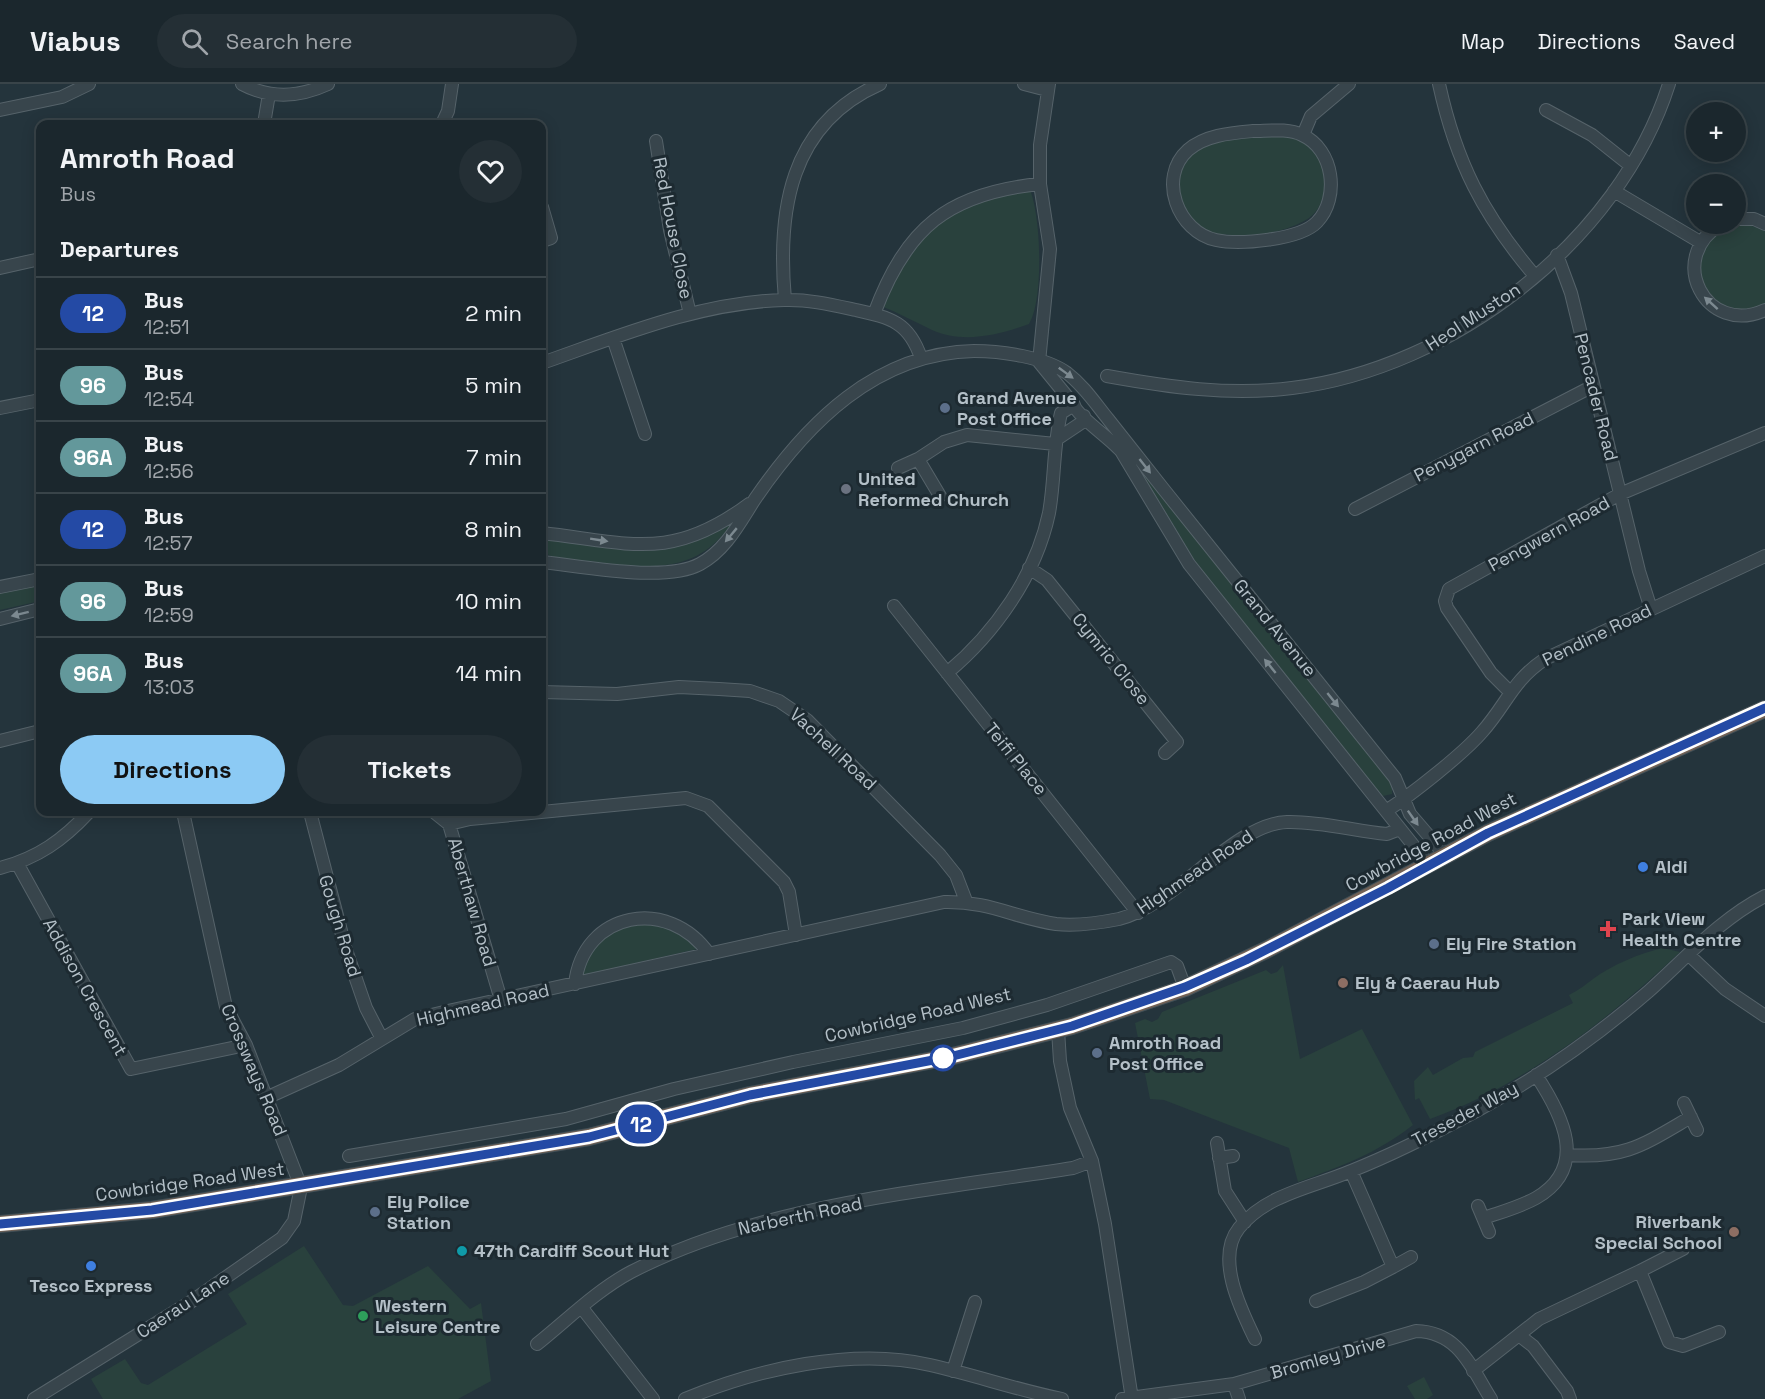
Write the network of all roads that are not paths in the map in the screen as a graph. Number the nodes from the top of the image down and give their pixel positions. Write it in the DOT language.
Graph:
graph roads {
  1 [pos="89,84"];
  2 [pos="242,84"];
  3 [pos="328,84"];
  4 [pos="452,84"];
  5 [pos="880,84"];
  6 [pos="1024,84"];
  7 [pos="1349,84"];
  8 [pos="1439,84"];
  9 [pos="1669,84"];
  10 [pos="1048,87"];
  11 [pos="269,94"];
  12 [pos="0,110"];
  13 [pos="1546,110"];
  14 [pos="265,120"];
  15 [pos="444,120"];
  16 [pos="1303,135"];
  17 [pos="656,141"];
  18 [pos="1632,166"];
  19 [pos="1040,184"];
  20 [pos="1614,191"];
  21 [pos="1746,219"];
  22 [pos="546,221"];
  23 [pos="1765,224"];
  24 [pos="1707,234"];
  25 [pos="546,240"];
  26 [pos="1700,242"];
  27 [pos="1557,255"];
  28 [pos="36,260"];
  29 [pos="0,268"];
  30 [pos="1535,276"];
  31 [pos="785,300"];
  32 [pos="1765,310"];
  33 [pos="690,314"];
  34 [pos="874,314"];
  35 [pos="613,338"];
  36 [pos="921,358"];
  37 [pos="546,362"];
  38 [pos="1039,362"];
  39 [pos="1107,376"];
  40 [pos="1593,386"];
  41 [pos="1092,399"];
  42 [pos="36,401"];
  43 [pos="1074,405"];
  44 [pos="0,408"];
  45 [pos="1084,416"];
  46 [pos="1765,433"];
  47 [pos="645,434"];
  48 [pos="1056,442"];
  49 [pos="918,459"];
  50 [pos="898,468"];
  51 [pos="1620,494"];
  52 [pos="940,496"];
  53 [pos="755,500"];
  54 [pos="1355,509"];
  55 [pos="546,534"];
  56 [pos="1765,556"];
  57 [pos="546,562"];
  58 [pos="1029,568"];
  59 [pos="36,580"];
  60 [pos="0,587"];
  61 [pos="894,606"];
  62 [pos="1651,609"];
  63 [pos="36,610"];
  64 [pos="0,619"];
  65 [pos="947,673"];
  66 [pos="1509,691"];
  67 [pos="546,692"];
  68 [pos="1765,708"];
  69 [pos="36,732"];
  70 [pos="0,741"];
  71 [pos="1165,753"];
  72 [pos="1404,797"];
  73 [pos="1386,810"];
  74 [pos="546,812"];
  75 [pos="85,816"];
  76 [pos="184,816"];
  77 [pos="311,816"];
  78 [pos="439,816"];
  79 [pos="502,816"];
  80 [pos="449,824"];
  81 [pos="1400,829"];
  82 [pos="1446,856"];
  83 [pos="17,863"];
  84 [pos="1429,865"];
  85 [pos="0,868"];
  86 [pos="1765,896"];
  87 [pos="966,901"];
  88 [pos="1138,913"];
  89 [pos="796,935"];
  90 [pos="709,954"];
  91 [pos="1689,955"];
  92 [pos="575,984"];
  93 [pos="1185,987"];
  94 [pos="501,1000"];
  95 [pos="1765,1016"];
  96 [pos="1058,1030"];
  97 [pos="381,1037"];
  98 [pos="246,1045"];
  99 [pos="746,1073"];
  100 [pos="1536,1075"];
  101 [pos="750,1095"];
  102 [pos="266,1098"];
  103 [pos="1684,1104"];
  104 [pos="1691,1118"];
  105 [pos="1697,1130"];
  106 [pos="1217,1143"];
  107 [pos="382,1150"];
  108 [pos="1568,1155"];
  109 [pos="349,1156"];
  110 [pos="1233,1156"];
  111 [pos="1219,1158"];
  112 [pos="1092,1161"];
  113 [pos="385,1172"];
  114 [pos="1351,1172"];
  115 [pos="301,1186"];
  116 [pos="1478,1206"];
  117 [pos="1484,1218"];
  118 [pos="1245,1222"];
  119 [pos="0,1224"];
  120 [pos="1490,1232"];
  121 [pos="1683,1249"];
  122 [pos="1411,1257"];
  123 [pos="1393,1266"];
  124 [pos="1640,1271"];
  125 [pos="1316,1301"];
  126 [pos="975,1302"];
  127 [pos="582,1308"];
  128 [pos="1719,1332"];
  129 [pos="1520,1335"];
  130 [pos="1255,1339"];
  131 [pos="537,1344"];
  132 [pos="953,1371"];
  133 [pos="1473,1371"];
  134 [pos="1234,1384"];
  135 [pos="1129,1398"];
  136 [pos="34,1399"];
  137 [pos="653,1399"];
  138 [pos="685,1399"];
  139 [pos="1062,1399"];
  140 [pos="1239,1399"];
  141 [pos="1491,1399"];
  142 [pos="1570,1399"];
  1 -- 12 [label="street"];
  2 -- 11 [label="street"];
  3 -- 11 [label="street"];
  4 -- 15 [label="street"];
  5 -- 31 [label="street"];
  6 -- 10 [label="street"];
  7 -- 16 [label="street"];
  8 -- 30 [label="street"];
  9 -- 18 [label="street, Heol Muston"];
  10 -- 19 [label="street"];
  11 -- 14 [label="street"];
  13 -- 18 [label="street"];
  16 -- 16 [label="street"];
  17 -- 33 [label="street, Red House Close"];
  18 -- 20 [label="street, Heol Muston"];
  19 -- 34 [label="street"];
  19 -- 38 [label="street"];
  20 -- 26 [label="street"];
  20 -- 27 [label="street, Heol Muston"];
  21 -- 23 [label="street"];
  22 -- 25 [label="street"];
  24 -- 26 [label="street"];
  32 -- 26 [label="street, one-way"];
  27 -- 30 [label="street, Heol Muston"];
  27 -- 40 [label="street, Pencader Road"];
  28 -- 29 [label="street"];
  30 -- 39 [label="street, Heol Muston"];
  31 -- 33 [label="street"];
  31 -- 34 [label="street"];
  33 -- 35 [label="street"];
  34 -- 36 [label="street"];
  35 -- 37 [label="street"];
  35 -- 47 [label="street"];
  36 -- 38 [label="street, Grand Avenue"];
  36 -- 53 [label="street, Grand Avenue"];
  38 -- 41 [label="street, Grand Avenue, one-way"];
  38 -- 43 [label="street, Grand Avenue"];
  40 -- 51 [label="street, Pencader Road"];
  40 -- 54 [label="street, Penygarn Road"];
  41 -- 43 [label="street"];
  41 -- 45 [label="street"];
  41 -- 72 [label="street, Grand Avenue, one-way"];
  42 -- 44 [label="street"];
  43 -- 45 [label="street, Grand Avenue"];
  43 -- 48 [label="street"];
  45 -- 48 [label="street"];
  73 -- 45 [label="street, Grand Avenue, one-way"];
  46 -- 51 [label="street, Pengwern Road"];
  48 -- 49 [label="street"];
  48 -- 58 [label="street"];
  49 -- 50 [label="street"];
  49 -- 52 [label="street"];
  51 -- 62 [label="street, Pencader Road"];
  51 -- 66 [label="street, Pengwern Road"];
  55 -- 53 [label="street, Grand Avenue, one-way"];
  53 -- 57 [label="street, Grand Avenue, one-way"];
  56 -- 62 [label="street, Pendine Road"];
  58 -- 65 [label="street"];
  58 -- 71 [label="street, Cymric Close"];
  59 -- 60 [label="street"];
  61 -- 65 [label="street, Teifi Place"];
  62 -- 66 [label="street, Pendine Road"];
  63 -- 64 [label="street, one-way"];
  65 -- 88 [label="street, Teifi Place"];
  66 -- 72 [label="street, Pendine Road"];
  67 -- 87 [label="street, Vachell Road"];
  68 -- 82 [label="highway, Cowbridge Road West"];
  69 -- 70 [label="street"];
  72 -- 73 [label="street, Pendine Road"];
  72 -- 82 [label="street, Grand Avenue, one-way"];
  73 -- 81 [label="street, Grand Avenue"];
  74 -- 89 [label="street"];
  75 -- 83 [label="street"];
  76 -- 98 [label="street, Crossways Road"];
  77 -- 97 [label="street, Gough Road"];
  78 -- 80 [label="street, Aberthaw Road"];
  79 -- 80 [label="street"];
  80 -- 94 [label="street, Aberthaw Road"];
  81 -- 84 [label="street, Grand Avenue"];
  81 -- 88 [label="street, Highmead Road"];
  82 -- 84 [label="highway, Cowbridge Road West"];
  83 -- 85 [label="street"];
  83 -- 98 [label="street, Addison Crescent"];
  84 -- 93 [label="highway, Cowbridge Road West"];
  86 -- 91 [label="street, Treseder Way"];
  87 -- 88 [label="street, Highmead Road"];
  87 -- 89 [label="street, Highmead Road"];
  89 -- 90 [label="street, Highmead Road"];
  90 -- 92 [label="street, Highmead Road"];
  90 -- 92 [label="street, Highmead Road"];
  91 -- 95 [label="street"];
  91 -- 100 [label="street, Treseder Way"];
  92 -- 94 [label="street, Highmead Road"];
  93 -- 96 [label="highway, Cowbridge Road West"];
  93 -- 99 [label="street, Cowbridge Road West"];
  94 -- 97 [label="street, Highmead Road"];
  96 -- 101 [label="highway, Cowbridge Road West"];
  96 -- 112 [label="street"];
  97 -- 102 [label="street, Highmead Road"];
  98 -- 102 [label="street, Crossways Road"];
  99 -- 101 [label="street"];
  99 -- 107 [label="street, Cowbridge Road West"];
  100 -- 108 [label="street"];
  100 -- 114 [label="street, Treseder Way"];
  101 -- 113 [label="highway, Cowbridge Road West"];
  102 -- 115 [label="street, Crossways Road"];
  103 -- 104 [label="street"];
  104 -- 105 [label="street"];
  104 -- 108 [label="street"];
  106 -- 111 [label="street"];
  107 -- 109 [label="street, Cowbridge Road West"];
  107 -- 113 [label="street"];
  108 -- 117 [label="street"];
  110 -- 111 [label="street"];
  111 -- 118 [label="street"];
  112 -- 127 [label="street, Narberth Road"];
  112 -- 135 [label="street"];
  113 -- 115 [label="highway, Cowbridge Road West"];
  114 -- 118 [label="street, Treseder Way"];
  114 -- 123 [label="street"];
  115 -- 119 [label="highway, Cowbridge Road West"];
  115 -- 136 [label="street, Caerau Lane"];
  116 -- 117 [label="street"];
  117 -- 120 [label="street"];
  118 -- 130 [label="street, Treseder Way"];
  121 -- 124 [label="street"];
  122 -- 123 [label="street"];
  123 -- 125 [label="street"];
  124 -- 128 [label="street"];
  124 -- 129 [label="street"];
  126 -- 132 [label="street"];
  127 -- 131 [label="street, Narberth Road"];
  127 -- 137 [label="street"];
  129 -- 133 [label="street"];
  129 -- 142 [label="street"];
  132 -- 138 [label="street"];
  132 -- 139 [label="street"];
  133 -- 134 [label="street, Bromley Drive"];
  133 -- 141 [label="street, Bromley Drive"];
  134 -- 135 [label="street, Bromley Drive"];
  134 -- 140 [label="street"];
}
